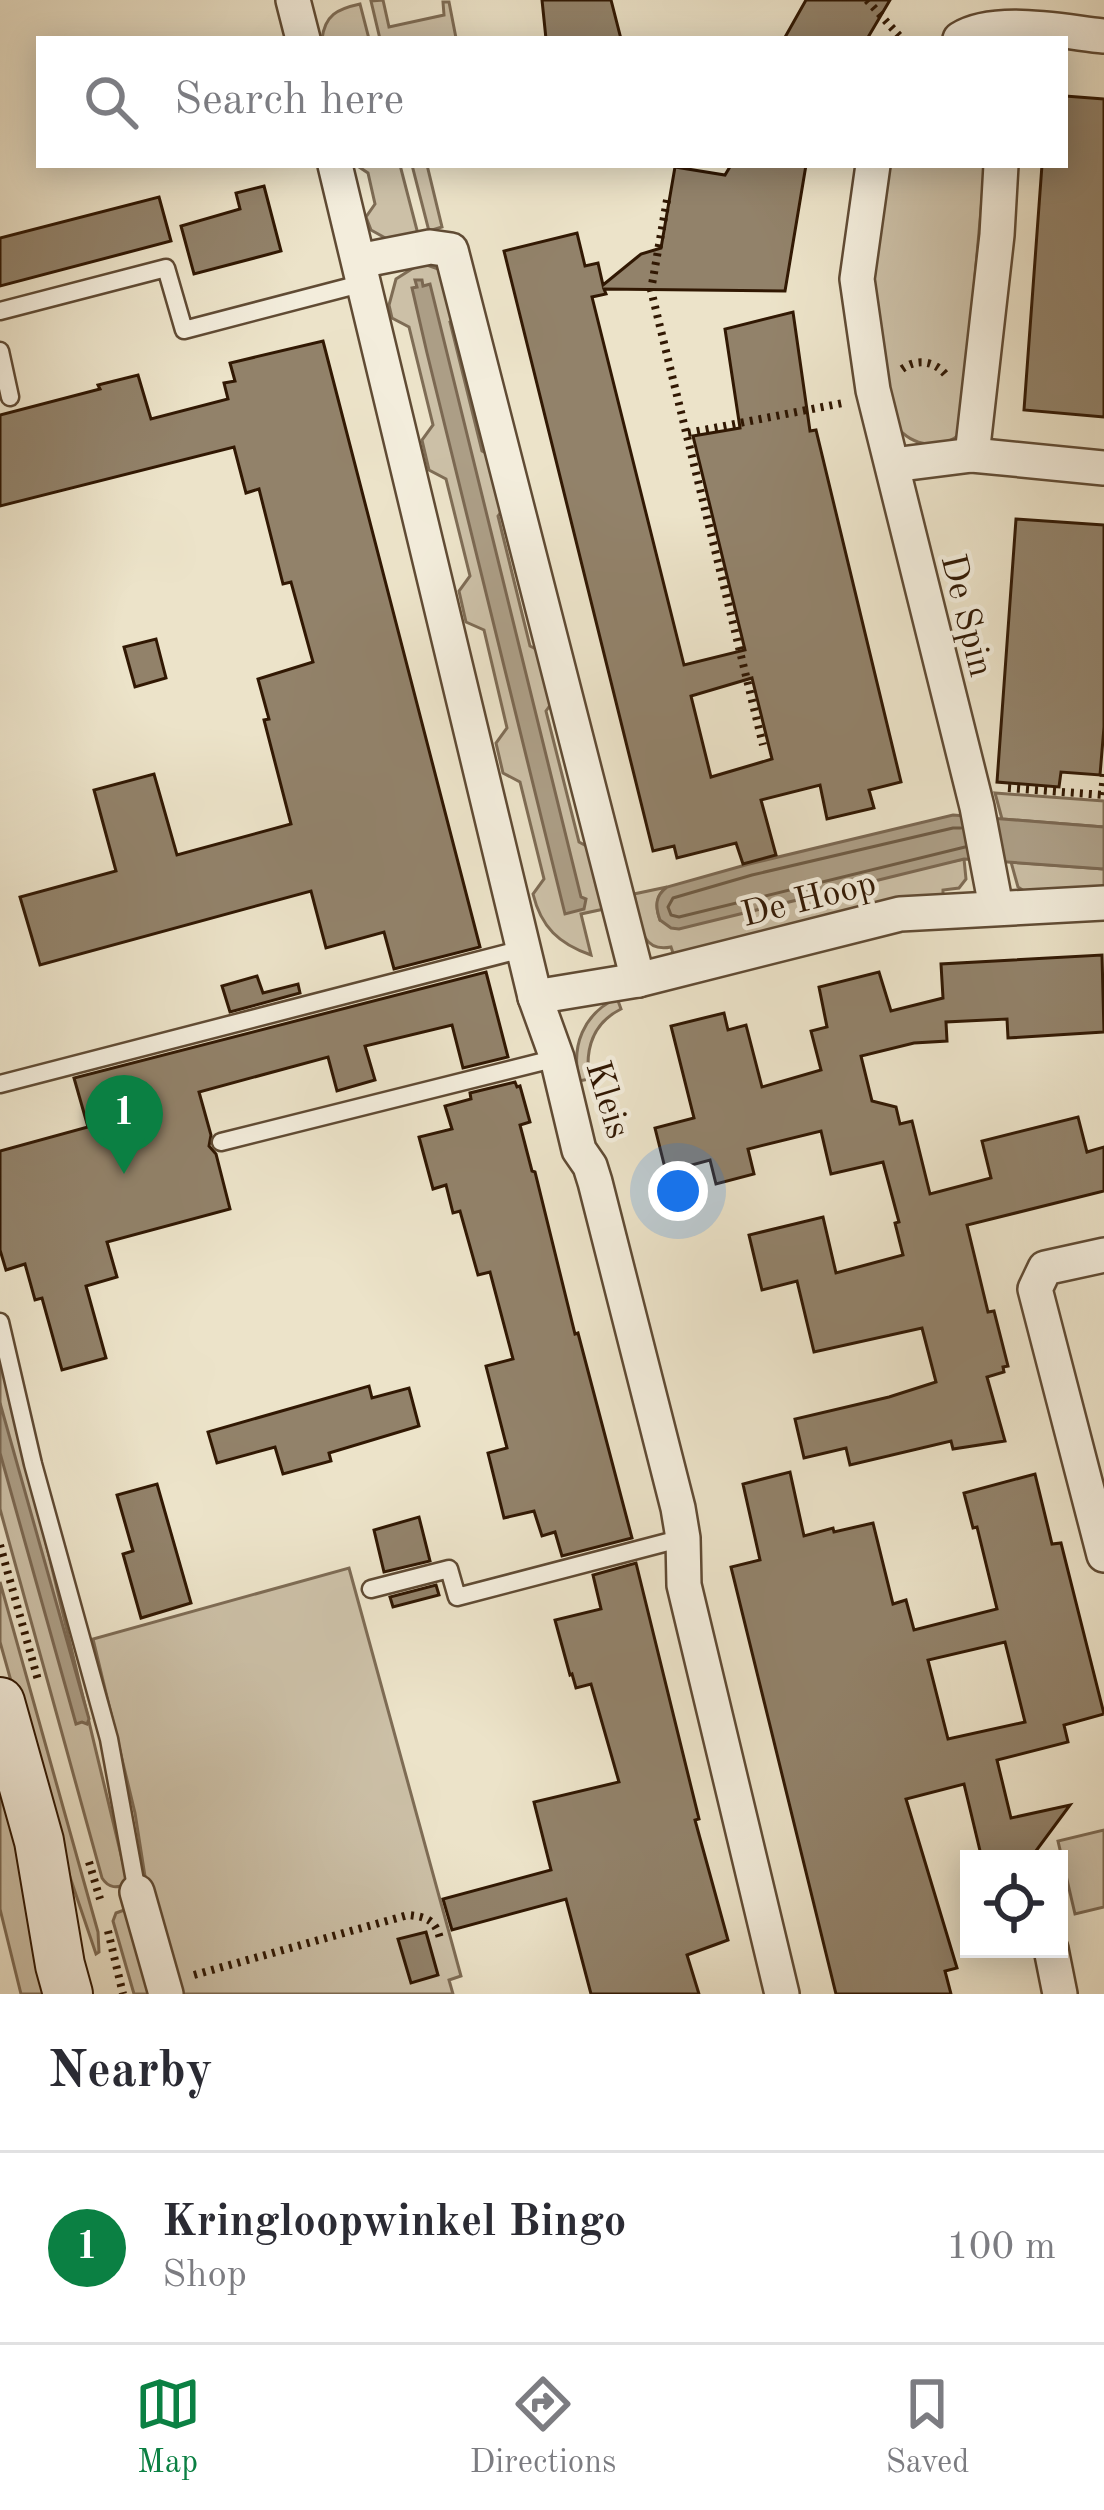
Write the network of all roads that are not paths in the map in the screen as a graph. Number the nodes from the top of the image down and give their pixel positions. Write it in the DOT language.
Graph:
graph roads {
  1 [pos="299,1"];
  2 [pos="1009,33"];
  3 [pos="303,36"];
  4 [pos="966,36"];
  5 [pos="1104,36"];
  6 [pos="336,168"];
  7 [pos="873,168"];
  8 [pos="1001,168"];
  9 [pos="362,272"];
  10 [pos="0,311"];
  11 [pos="0,350"];
  12 [pos="10,397"];
  13 [pos="972,454"];
  14 [pos="893,465"];
  15 [pos="1104,468"];
  16 [pos="993,891"];
  17 [pos="1104,902"];
  18 [pos="523,949"];
  19 [pos="638,980"];
  20 [pos="535,997"];
  21 [pos="557,1058"];
  22 [pos="0,1084"];
  23 [pos="221,1142"];
  24 [pos="1104,1255"];
  25 [pos="0,1322"];
  26 [pos="682,1538"];
  27 [pos="1104,1555"];
  28 [pos="371,1589"];
  29 [pos="0,1702"];
  30 [pos="39,1841"];
  31 [pos="137,1892"];
  32 [pos="1053,1958"];
  33 [pos="772,1984"];
  34 [pos="165,1989"];
  35 [pos="68,1994"];
  36 [pos="97,1994"];
  37 [pos="1060,1994"];
  1 -- 3 [label="street"];
  2 -- 4 [label="street"];
  2 -- 5 [label="street"];
  6 -- 9 [label="street, Kleis"];
  7 -- 14 [label="street, De Spin"];
  8 -- 13 [label="street"];
  9 -- 10 [label="lane"];
  9 -- 18 [label="street, Kleis"];
  9 -- 19 [label="street"];
  11 -- 12 [label="lane"];
  13 -- 14 [label="street"];
  13 -- 15 [label="street"];
  14 -- 16 [label="street, De Spin"];
  16 -- 17 [label="street, De Hoop"];
  16 -- 19 [label="street, De Hoop"];
  18 -- 20 [label="street, Kleis"];
  18 -- 22 [label="lane"];
  19 -- 20 [label="street, De Hoop"];
  20 -- 21 [label="street, Kleis"];
  21 -- 23 [label="lane"];
  21 -- 26 [label="street, Kleis"];
  24 -- 27 [label="street"];
  25 -- 31 [label="lane"];
  26 -- 28 [label="lane"];
  26 -- 33 [label="street, Kleis"];
  29 -- 30 [label="main road"];
  30 -- 35 [label="main road"];
  30 -- 36 [label="main road"];
  31 -- 34 [label="street"];
  32 -- 37 [label="street"];
}
